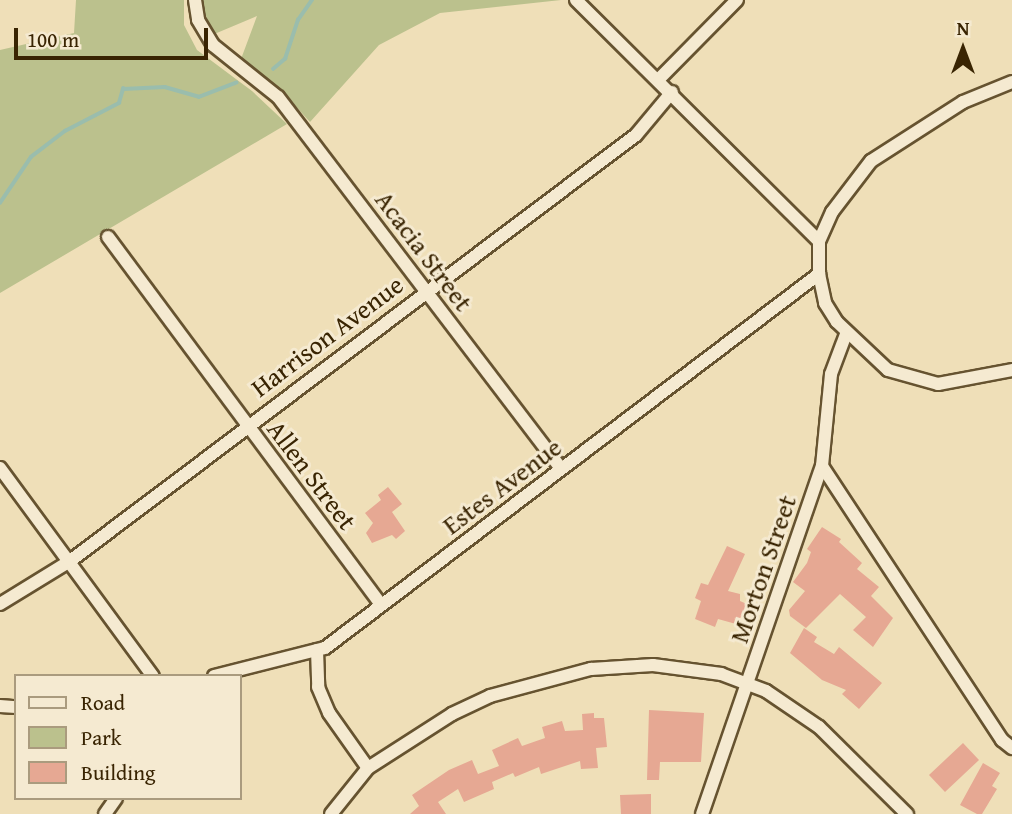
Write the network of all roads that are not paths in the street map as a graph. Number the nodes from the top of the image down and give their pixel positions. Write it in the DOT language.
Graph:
graph roads {
  1 [pos="195,0"];
  2 [pos="576,0"];
  3 [pos="737,0"];
  4 [pos="659,79"];
  5 [pos="1012,82"];
  6 [pos="672,92"];
  7 [pos="108,237"];
  8 [pos="819,241"];
  9 [pos="819,274"];
  10 [pos="426,290"];
  11 [pos="846,334"];
  12 [pos="1012,370"];
  13 [pos="246,426"];
  14 [pos="822,466"];
  15 [pos="0,468"];
  16 [pos="561,469"];
  17 [pos="70,561"];
  18 [pos="0,604"];
  19 [pos="381,605"];
  20 [pos="317,650"];
  21 [pos="152,674"];
  22 [pos="222,674"];
  23 [pos="748,683"];
  24 [pos="1012,748"];
  25 [pos="368,768"];
  26 [pos="331,814"];
  27 [pos="702,814"];
  28 [pos="907,814"];
  1 -- 10 [label="street, Acacia Street"];
  2 -- 4 [label="street"];
  3 -- 4 [label="street"];
  4 -- 6 [label="street"];
  5 -- 8 [label="street"];
  6 -- 8 [label="street"];
  6 -- 10 [label="street, Harrison Avenue"];
  7 -- 13 [label="street, Allen Street"];
  8 -- 9 [label="street"];
  9 -- 11 [label="street"];
  9 -- 16 [label="street, Estes Avenue"];
  10 -- 13 [label="street, Harrison Avenue"];
  10 -- 16 [label="street, Acacia Street"];
  11 -- 12 [label="street"];
  11 -- 14 [label="street, Morton Street"];
  13 -- 17 [label="street, Harrison Avenue"];
  13 -- 19 [label="street, Allen Street"];
  14 -- 23 [label="street, Morton Street"];
  14 -- 24 [label="street"];
  15 -- 17 [label="street"];
  16 -- 19 [label="street, Estes Avenue"];
  17 -- 18 [label="street, Harrison Avenue"];
  17 -- 21 [label="street"];
  19 -- 20 [label="street, Estes Avenue"];
  20 -- 22 [label="street"];
  20 -- 25 [label="street"];
  23 -- 25 [label="street"];
  23 -- 27 [label="street, Morton Street"];
  23 -- 28 [label="street"];
  25 -- 26 [label="street"];
}
